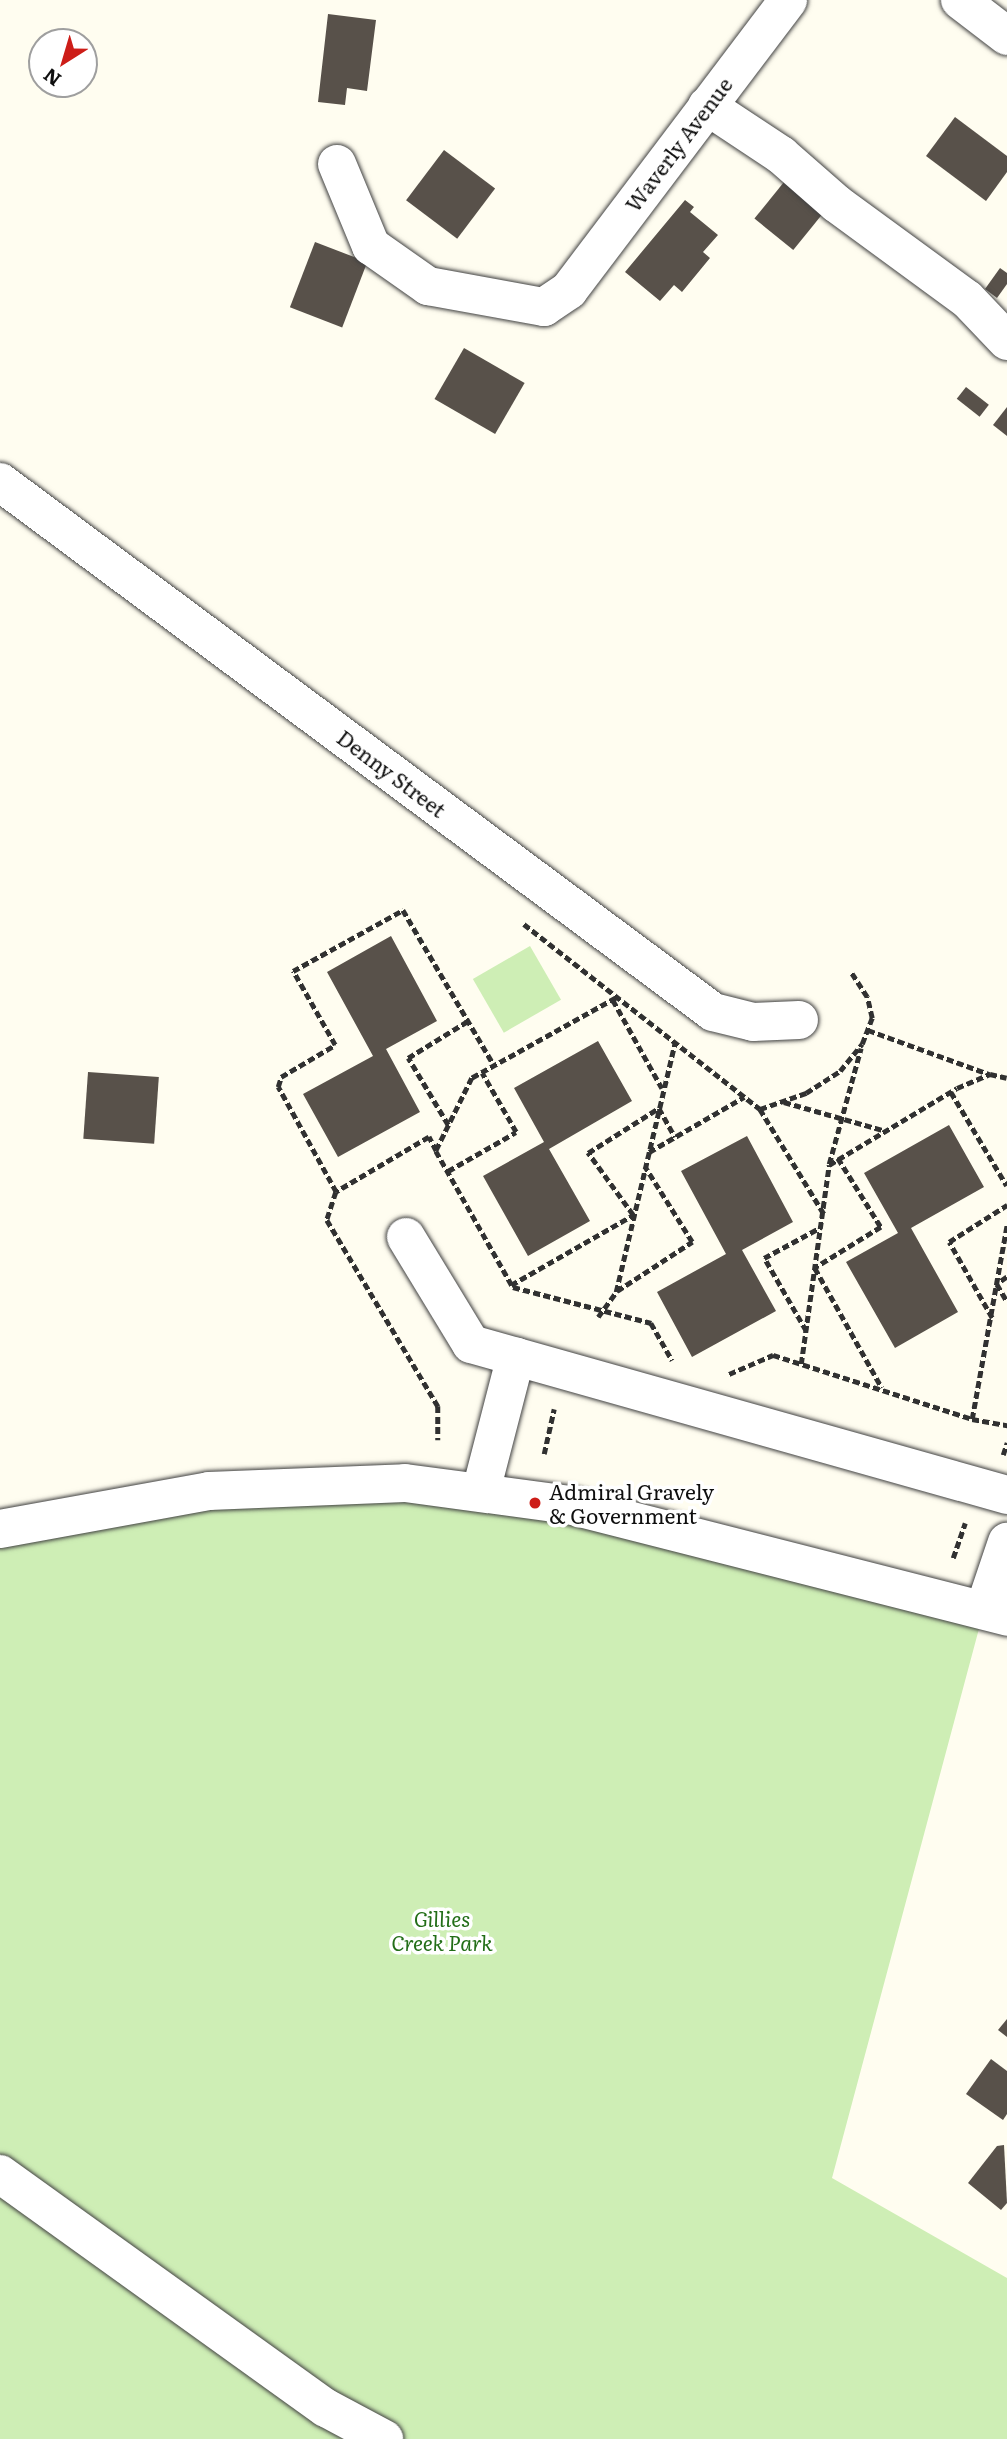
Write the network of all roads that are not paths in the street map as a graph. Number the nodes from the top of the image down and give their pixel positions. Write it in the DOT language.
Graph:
graph roads {
  1 [pos="788,0"];
  2 [pos="960,0"];
  3 [pos="1007,36"];
  4 [pos="706,106"];
  5 [pos="337,164"];
  6 [pos="1007,341"];
  7 [pos="0,482"];
  8 [pos="799,1020"];
  9 [pos="407,1237"];
  10 [pos="516,1356"];
  11 [pos="481,1491"];
  12 [pos="1007,1495"];
  13 [pos="0,1529"];
  14 [pos="1007,1542"];
  15 [pos="995,1613"];
  16 [pos="0,2174"];
  17 [pos="384,2439"];
  1 -- 4 [label="street, Waverly Avenue"];
  2 -- 3 [label="street"];
  4 -- 5 [label="street, Waverly Avenue"];
  4 -- 6 [label="street"];
  7 -- 8 [label="street, Denny Street"];
  9 -- 10 [label="street"];
  10 -- 11 [label="street"];
  10 -- 12 [label="street"];
  11 -- 13 [label="street"];
  11 -- 15 [label="street"];
  14 -- 15 [label="street"];
  16 -- 17 [label="street"];
}
